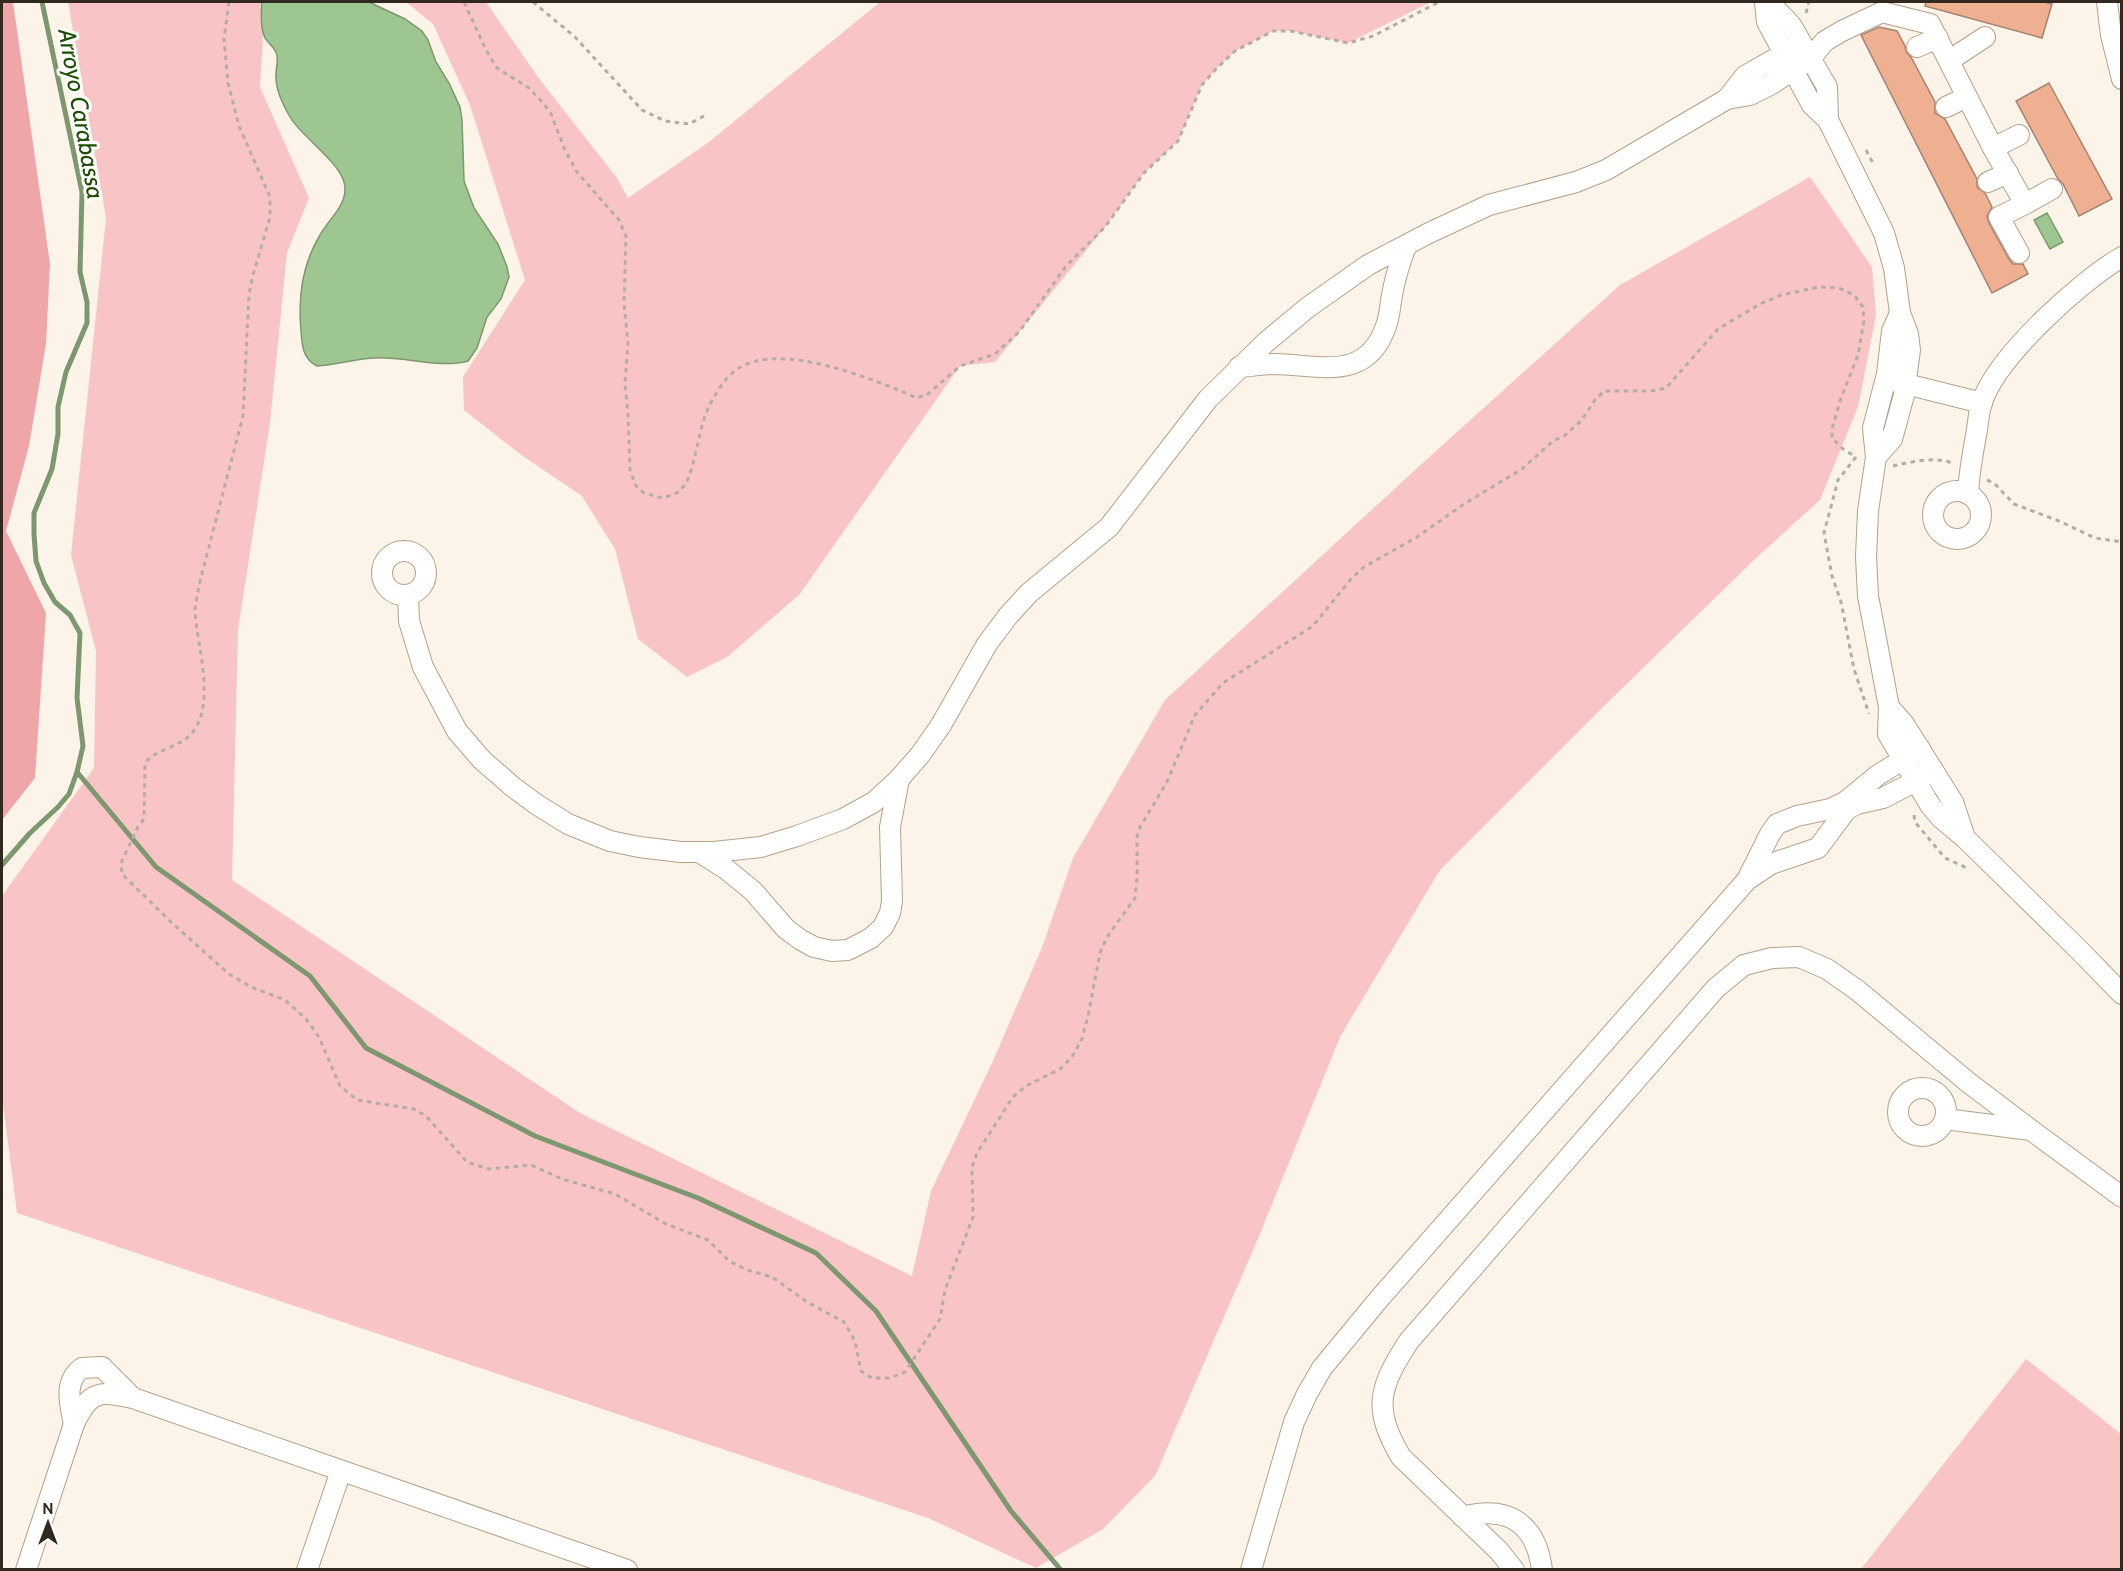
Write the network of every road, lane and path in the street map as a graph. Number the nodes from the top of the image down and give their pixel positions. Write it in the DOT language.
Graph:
graph roads {
  1 [pos="229,2"];
  2 [pos="464,2"];
  3 [pos="533,2"];
  4 [pos="1439,2"];
  5 [pos="1767,2"];
  6 [pos="2107,2"];
  7 [pos="1985,37"];
  8 [pos="1938,38"];
  9 [pos="1917,47"];
  10 [pos="1806,51"];
  11 [pos="1950,60"];
  12 [pos="1789,61"];
  13 [pos="2121,79"];
  14 [pos="1967,97"];
  15 [pos="1946,107"];
  16 [pos="704,116"];
  17 [pos="1828,120"];
  18 [pos="2019,135"];
  19 [pos="1993,148"];
  20 [pos="2008,173"];
  21 [pos="1988,182"];
  22 [pos="2052,189"];
  23 [pos="2025,204"];
  24 [pos="1406,246"];
  25 [pos="2019,253"];
  26 [pos="2121,257"];
  27 [pos="1900,313"];
  28 [pos="1239,366"];
  29 [pos="1885,379"];
  30 [pos="1906,384"];
  31 [pos="1982,403"];
  32 [pos="1876,460"];
  33 [pos="1970,471"];
  34 [pos="1968,494"];
  35 [pos="2121,542"];
  36 [pos="408,595"];
  37 [pos="1911,753"];
  38 [pos="1933,770"];
  39 [pos="899,779"];
  40 [pos="1916,781"];
  41 [pos="1965,838"];
  42 [pos="699,852"];
  43 [pos="1747,880"];
  44 [pos="2121,994"];
  45 [pos="1945,1119"];
  46 [pos="2031,1130"];
  47 [pos="2121,1197"];
  48 [pos="134,1398"];
  49 [pos="74,1424"];
  50 [pos="341,1471"];
  51 [pos="1463,1517"];
  52 [pos="592,1563"];
  53 [pos="26,1569"];
  54 [pos="307,1569"];
  55 [pos="627,1569"];
  56 [pos="1251,1569"];
  57 [pos="1514,1569"];
  58 [pos="1542,1569"];
  1 -- 32 [label="path"];
  2 -- 4 [label="path"];
  3 -- 16 [label="path"];
  5 -- 10 [label="street"];
  5 -- 12 [label="street"];
  6 -- 13 [label="street"];
  7 -- 11 [label="street"];
  8 -- 9 [label="street"];
  8 -- 10 [label="street"];
  8 -- 11 [label="street"];
  10 -- 12 [label="street"];
  10 -- 17 [label="street"];
  11 -- 14 [label="street"];
  12 -- 17 [label="street"];
  12 -- 24 [label="street"];
  14 -- 15 [label="street"];
  14 -- 19 [label="street"];
  17 -- 27 [label="street"];
  18 -- 19 [label="street"];
  19 -- 20 [label="street"];
  20 -- 21 [label="street"];
  20 -- 23 [label="street"];
  22 -- 23 [label="street"];
  23 -- 25 [label="street"];
  24 -- 28 [label="street"];
  24 -- 28 [label="street"];
  26 -- 31 [label="street"];
  27 -- 29 [label="street"];
  27 -- 30 [label="street"];
  28 -- 39 [label="street"];
  29 -- 30 [label="street"];
  29 -- 32 [label="street"];
  30 -- 31 [label="street"];
  30 -- 32 [label="street"];
  31 -- 33 [label="street"];
  32 -- 33 [label="path"];
  32 -- 37 [label="street"];
  33 -- 34 [label="street"];
  33 -- 35 [label="path"];
  36 -- 42 [label="street"];
  37 -- 38 [label="street"];
  37 -- 40 [label="street"];
  37 -- 43 [label="street"];
  38 -- 40 [label="street"];
  38 -- 41 [label="street"];
  39 -- 42 [label="street"];
  39 -- 42 [label="street"];
  40 -- 41 [label="street"];
  40 -- 43 [label="street"];
  41 -- 44 [label="street"];
  43 -- 56 [label="street"];
  45 -- 46 [label="street"];
  46 -- 47 [label="street"];
  46 -- 51 [label="street"];
  48 -- 49 [label="street"];
  48 -- 49 [label="street"];
  48 -- 50 [label="street"];
  49 -- 53 [label="street"];
  50 -- 52 [label="street"];
  50 -- 54 [label="street"];
  51 -- 57 [label="street"];
  51 -- 58 [label="street"];
  52 -- 55 [label="street"];
}
